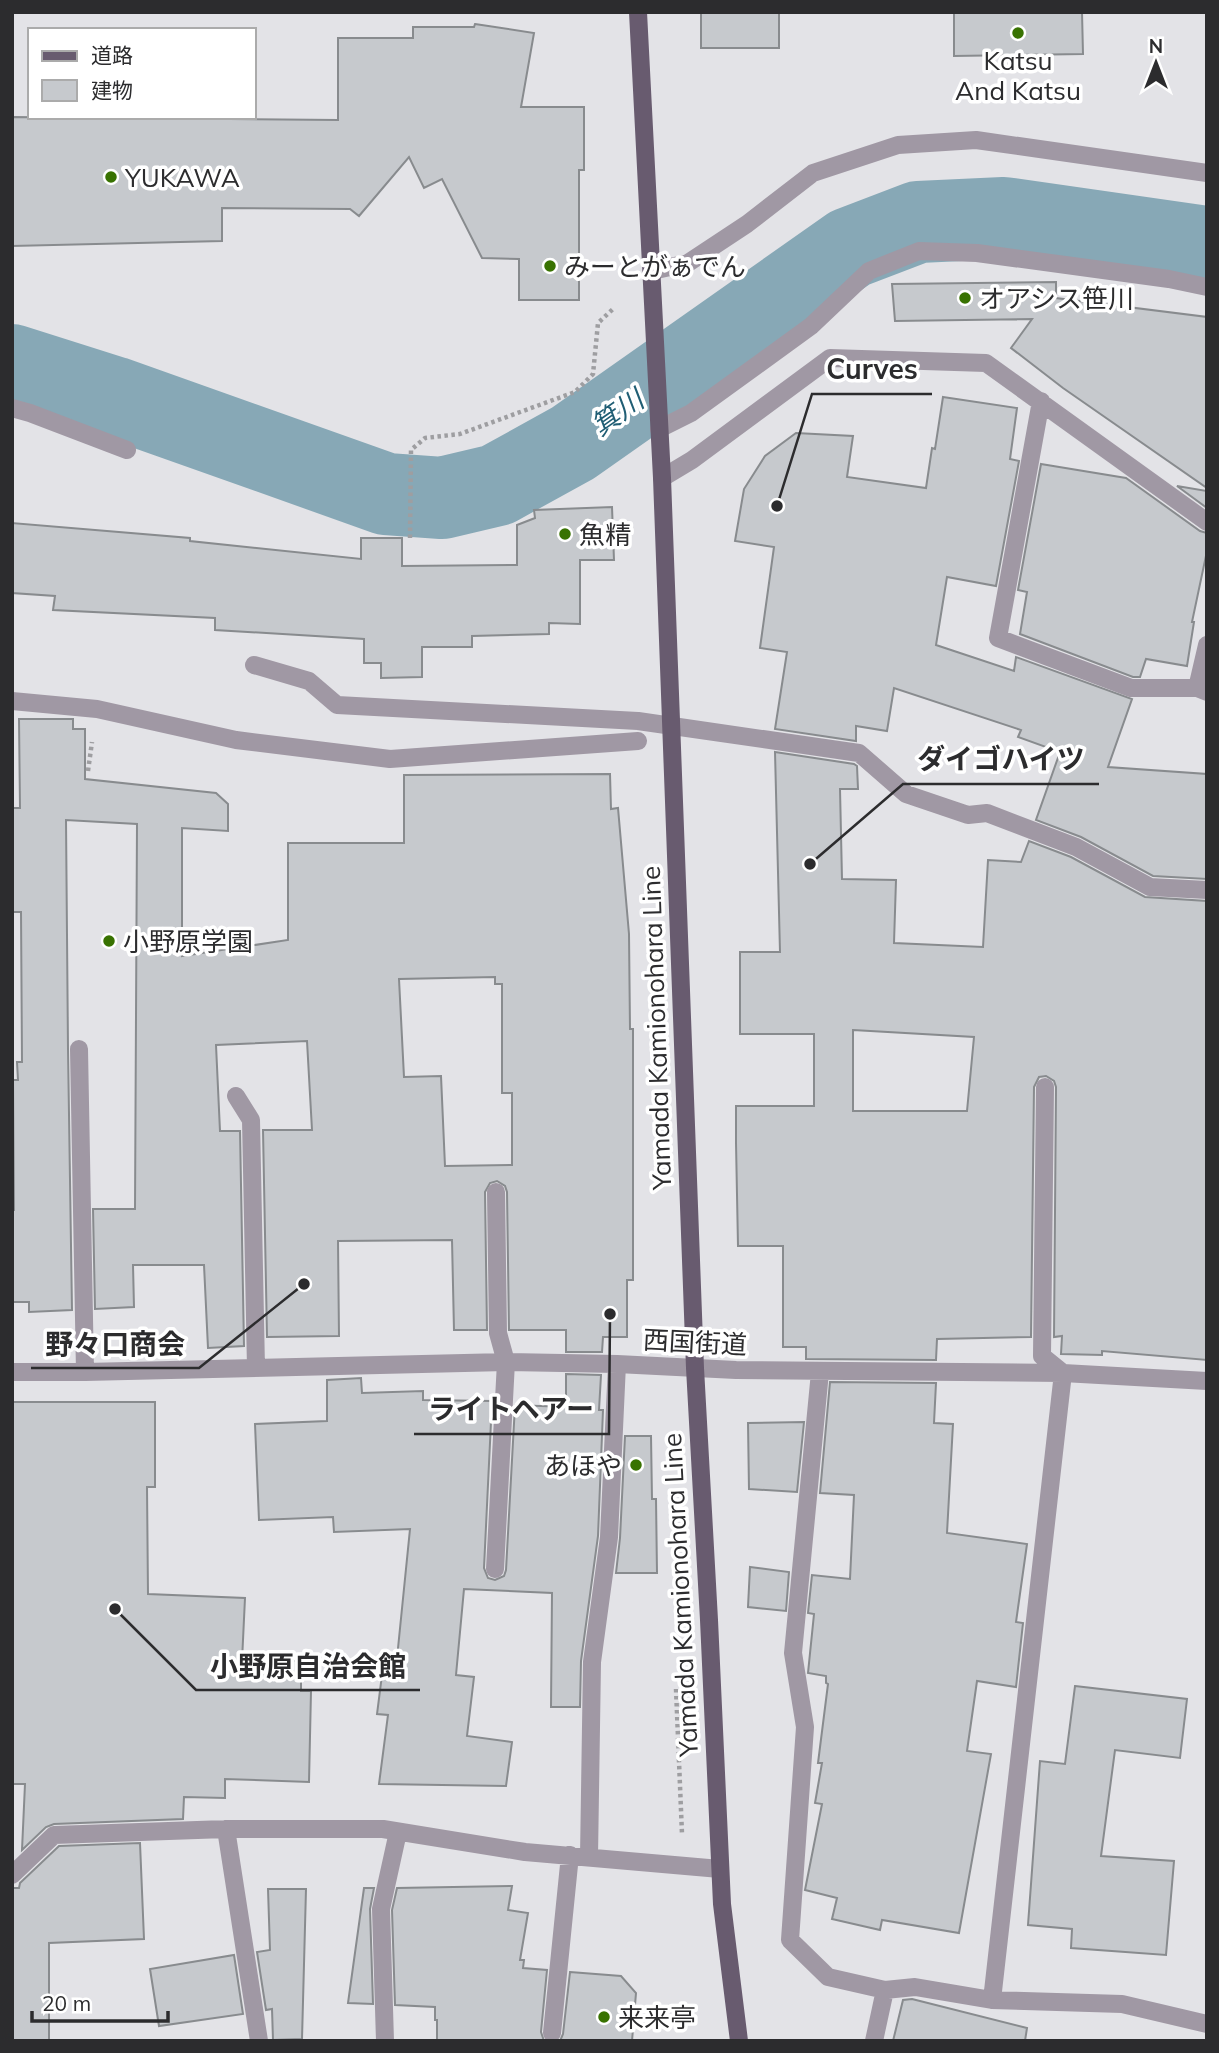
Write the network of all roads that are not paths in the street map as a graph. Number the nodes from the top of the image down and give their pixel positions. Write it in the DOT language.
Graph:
graph roads {
  1 [pos="638,12"];
  2 [pos="1207,173"];
  3 [pos="652,271"];
  4 [pos="1207,287"];
  5 [pos="1041,401"];
  6 [pos="12,408"];
  7 [pos="658,421"];
  8 [pos="127,450"];
  9 [pos="662,478"];
  10 [pos="1207,522"];
  11 [pos="1207,645"];
  12 [pos="254,665"];
  13 [pos="1202,690"];
  14 [pos="12,701"];
  15 [pos="670,725"];
  16 [pos="638,741"];
  17 [pos="1207,890"];
  18 [pos="79,1049"];
  19 [pos="1045,1087"];
  20 [pos="236,1096"];
  21 [pos="496,1192"];
  22 [pos="506,1362"];
  23 [pos="617,1364"];
  24 [pos="256,1368"];
  25 [pos="695,1368"];
  26 [pos="12,1372"];
  27 [pos="85,1372"];
  28 [pos="820,1372"];
  29 [pos="1063,1373"];
  30 [pos="1207,1381"];
  31 [pos="495,1569"];
  32 [pos="226,1829"];
  33 [pos="398,1832"];
  34 [pos="570,1855"];
  35 [pos="589,1857"];
  36 [pos="720,1869"];
  37 [pos="12,1875"];
  38 [pos="885,1990"];
  39 [pos="992,2000"];
  40 [pos="1207,2024"];
  41 [pos="552,2033"];
  42 [pos="259,2041"];
  43 [pos="385,2041"];
  44 [pos="739,2041"];
  45 [pos="874,2041"];
  1 -- 3 [label="main road, Yamada Kamionohara Line"];
  2 -- 3 [label="street"];
  3 -- 7 [label="main road, Yamada Kamionohara Line"];
  4 -- 7 [label="street"];
  5 -- 9 [label="street"];
  5 -- 10 [label="street"];
  5 -- 13 [label="street"];
  6 -- 8 [label="street"];
  7 -- 9 [label="main road, Yamada Kamionohara Line"];
  9 -- 15 [label="main road, Yamada Kamionohara Line"];
  11 -- 13 [label="street"];
  12 -- 15 [label="street"];
  14 -- 16 [label="street"];
  15 -- 17 [label="street"];
  15 -- 25 [label="main road, Yamada Kamionohara Line"];
  18 -- 27 [label="street"];
  19 -- 29 [label="street"];
  20 -- 24 [label="street"];
  21 -- 22 [label="street"];
  22 -- 23 [label="street, 西国街道"];
  22 -- 24 [label="street, 西国街道"];
  22 -- 31 [label="street"];
  23 -- 25 [label="street, 西国街道"];
  23 -- 35 [label="street"];
  24 -- 27 [label="street, 西国街道"];
  25 -- 28 [label="street, 西国街道"];
  25 -- 36 [label="main road, Yamada Kamionohara Line"];
  26 -- 27 [label="street, 西国街道"];
  28 -- 29 [label="street, 西国街道"];
  28 -- 38 [label="street"];
  29 -- 30 [label="street, 西国街道"];
  29 -- 39 [label="street"];
  32 -- 33 [label="street"];
  32 -- 37 [label="street"];
  32 -- 42 [label="street"];
  33 -- 34 [label="street"];
  33 -- 43 [label="street"];
  34 -- 35 [label="street"];
  34 -- 41 [label="street"];
  35 -- 36 [label="street"];
  36 -- 44 [label="main road, Yamada Kamionohara Line"];
  38 -- 39 [label="street"];
  38 -- 45 [label="street"];
  39 -- 40 [label="street"];
}
